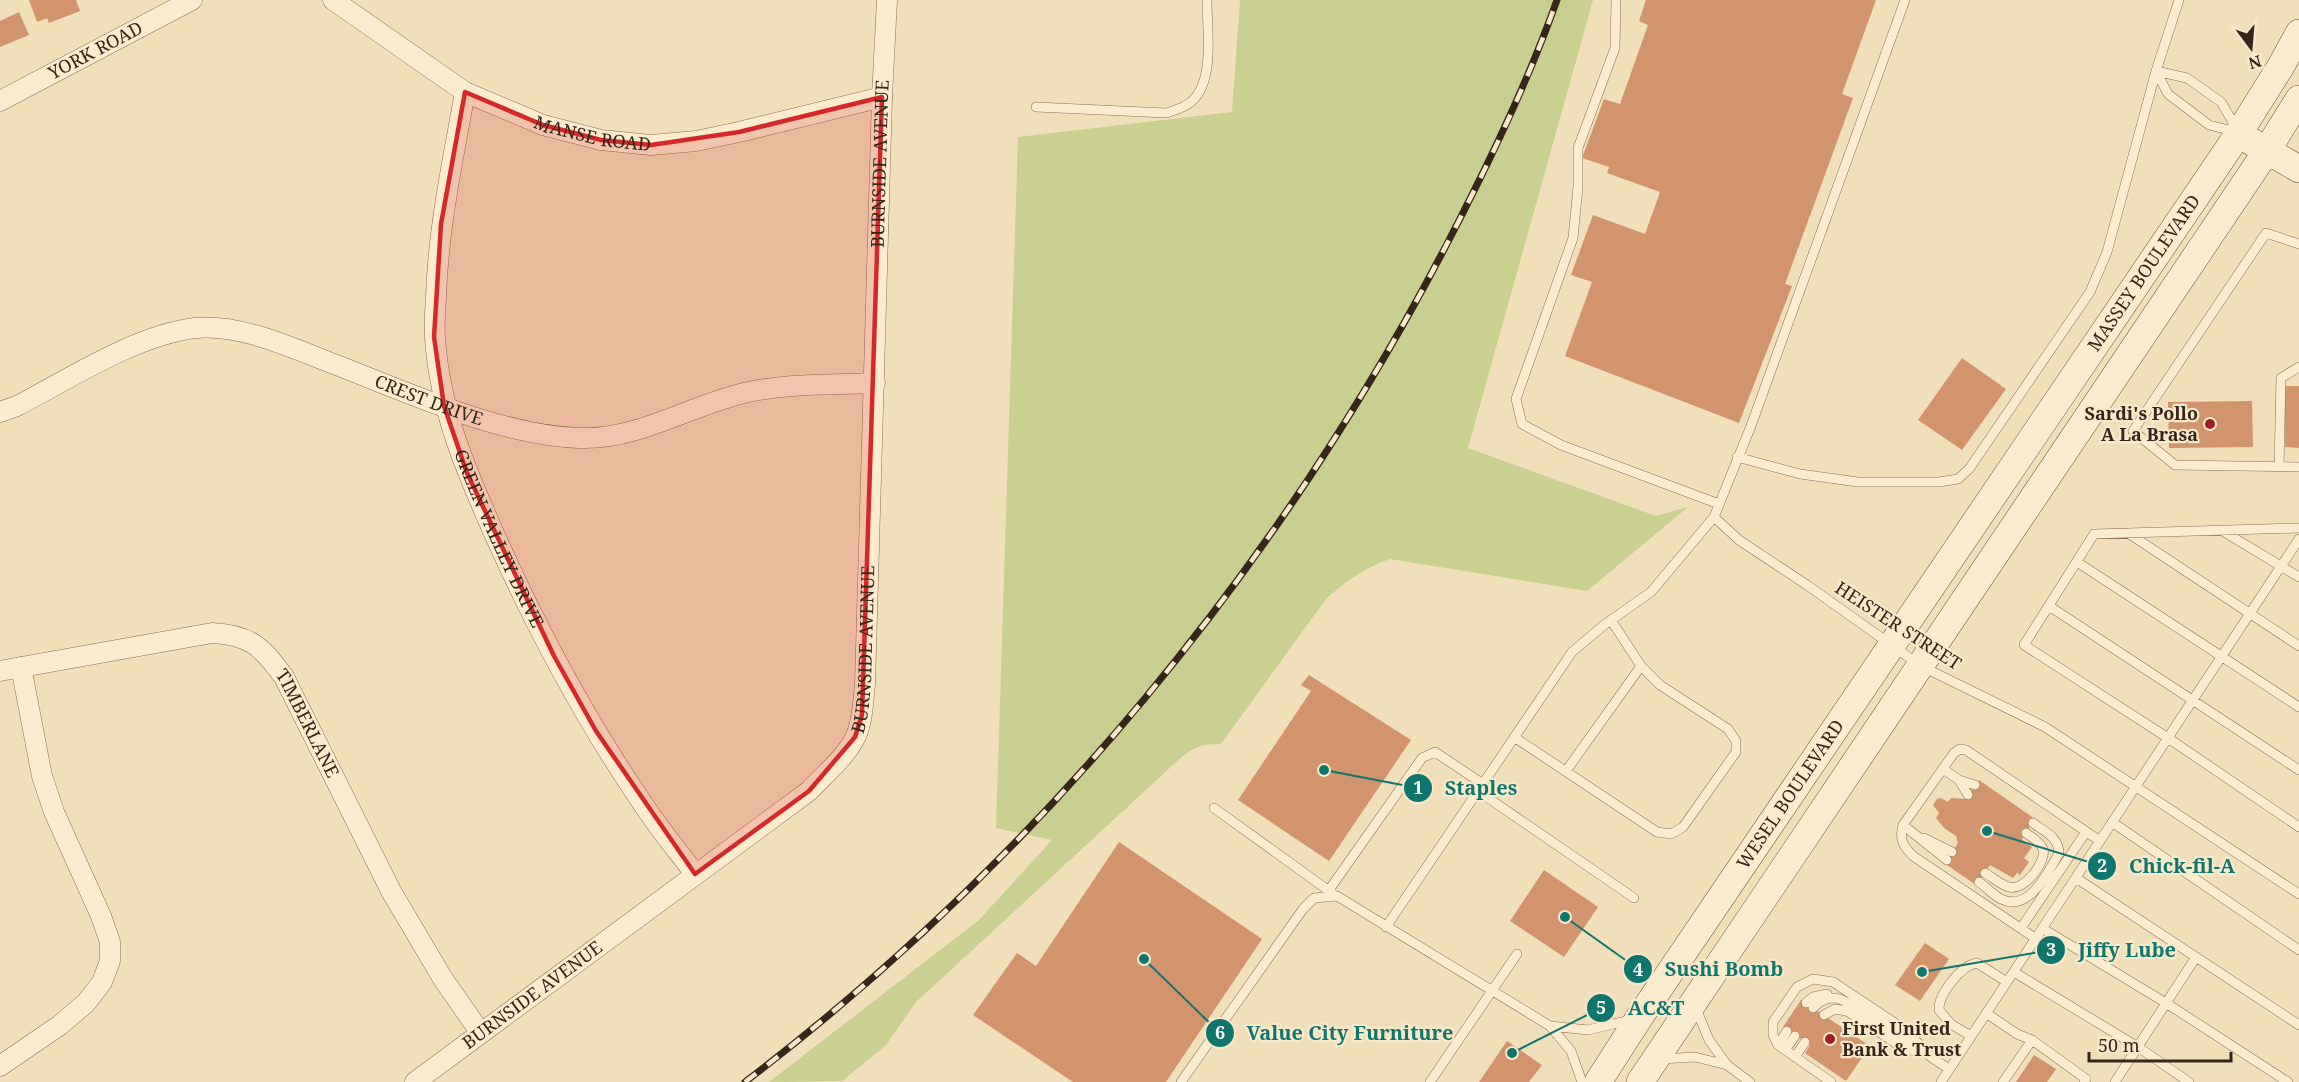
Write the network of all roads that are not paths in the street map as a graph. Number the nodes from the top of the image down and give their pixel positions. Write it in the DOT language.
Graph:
graph roads {
  1 [pos="192,0"];
  2 [pos="333,0"];
  3 [pos="887,0"];
  4 [pos="1207,0"];
  5 [pos="1616,0"];
  6 [pos="1905,0"];
  7 [pos="2179,0"];
  8 [pos="2299,33"];
  9 [pos="2156,71"];
  10 [pos="465,92"];
  11 [pos="882,97"];
  12 [pos="2299,99"];
  13 [pos="0,101"];
  14 [pos="1036,107"];
  15 [pos="2239,133"];
  16 [pos="2266,152"];
  17 [pos="2299,169"];
  18 [pos="2299,244"];
  19 [pos="2299,367"];
  20 [pos="875,383"];
  21 [pos="444,406"];
  22 [pos="0,412"];
  23 [pos="1737,457"];
  24 [pos="2279,467"];
  25 [pos="2299,467"];
  26 [pos="1719,504"];
  27 [pos="1985,508"];
  28 [pos="2025,508"];
  29 [pos="1714,517"];
  30 [pos="2299,528"];
  31 [pos="2221,530"];
  32 [pos="2127,532"];
  33 [pos="2299,539"];
  34 [pos="2077,562"];
  35 [pos="2282,566"];
  36 [pos="2299,578"];
  37 [pos="2049,606"];
  38 [pos="2250,614"];
  39 [pos="1611,620"];
  40 [pos="1892,644"];
  41 [pos="2299,646"];
  42 [pos="2222,656"];
  43 [pos="1641,666"];
  44 [pos="1922,666"];
  45 [pos="21,667"];
  46 [pos="0,671"];
  47 [pos="2193,699"];
  48 [pos="2299,707"];
  49 [pos="1515,737"];
  50 [pos="2168,738"];
  51 [pos="1943,769"];
  52 [pos="2299,770"];
  53 [pos="1566,771"];
  54 [pos="1959,780"];
  55 [pos="1975,785"];
  56 [pos="2135,785"];
  57 [pos="1481,787"];
  58 [pos="1968,795"];
  59 [pos="1215,808"];
  60 [pos="2112,822"];
  61 [pos="2033,823"];
  62 [pos="1903,825"];
  63 [pos="2299,827"];
  64 [pos="2086,832"];
  65 [pos="2026,833"];
  66 [pos="2100,841"];
  67 [pos="1949,856"];
  68 [pos="1985,873"];
  69 [pos="694,874"];
  70 [pos="2076,878"];
  71 [pos="1979,882"];
  72 [pos="1333,893"];
  73 [pos="2299,894"];
  74 [pos="1634,898"];
  75 [pos="1386,927"];
  76 [pos="2021,928"];
  77 [pos="2042,928"];
  78 [pos="2035,938"];
  79 [pos="2299,950"];
  80 [pos="1517,954"];
  81 [pos="2196,957"];
  82 [pos="2014,972"];
  83 [pos="2007,982"];
  84 [pos="1493,990"];
  85 [pos="1694,1001"];
  86 [pos="2166,1003"];
  87 [pos="1810,1006"];
  88 [pos="1986,1012"];
  89 [pos="1824,1015"];
  90 [pos="1639,1018"];
  91 [pos="2299,1024"];
  92 [pos="1550,1026"];
  93 [pos="480,1032"];
  94 [pos="1791,1033"];
  95 [pos="1971,1036"];
  96 [pos="2032,1040"];
  97 [pos="1805,1042"];
  98 [pos="1781,1047"];
  99 [pos="2138,1047"];
  100 [pos="1795,1057"];
  101 [pos="1931,1057"];
  102 [pos="1656,1059"];
  103 [pos="1727,1065"];
  104 [pos="0,1066"];
  105 [pos="1949,1069"];
  106 [pos="2087,1081"];
  107 [pos="415,1082"];
  108 [pos="1181,1082"];
  109 [pos="1430,1082"];
  110 [pos="1581,1082"];
  111 [pos="1598,1082"];
  112 [pos="1640,1082"];
  113 [pos="1750,1082"];
  114 [pos="1831,1082"];
  115 [pos="1941,1082"];
  116 [pos="2003,1082"];
  117 [pos="2115,1082"];
  118 [pos="2189,1082"];
  119 [pos="2288,1082"];
  1 -- 13 [label="street, YORK ROAD"];
  2 -- 10 [label="street, MANSE ROAD"];
  3 -- 11 [label="street, BURNSIDE AVENUE"];
  4 -- 14 [label="lane"];
  5 -- 26 [label="lane"];
  6 -- 23 [label="lane"];
  7 -- 9 [label="lane"];
  8 -- 15 [label="main road, MASSEY BOULEVARD"];
  9 -- 15 [label="lane"];
  9 -- 15 [label="lane"];
  9 -- 23 [label="lane"];
  10 -- 11 [label="street, MANSE ROAD"];
  10 -- 21 [label="street, GREEN VALLEY DRIVE"];
  11 -- 20 [label="street, BURNSIDE AVENUE"];
  12 -- 16 [label="main road, MASSEY BOULEVARD"];
  15 -- 16 [label="main road"];
  15 -- 27 [label="main road, MASSEY BOULEVARD"];
  16 -- 17 [label="main road"];
  16 -- 28 [label="main road, MASSEY BOULEVARD"];
  18 -- 24 [label="lane"];
  19 -- 24 [label="lane"];
  20 -- 21 [label="street, CREST DRIVE"];
  20 -- 69 [label="street, BURNSIDE AVENUE"];
  21 -- 22 [label="street, CREST DRIVE"];
  21 -- 69 [label="street, GREEN VALLEY DRIVE"];
  23 -- 26 [label="lane"];
  24 -- 25 [label="lane"];
  26 -- 29 [label="lane"];
  27 -- 40 [label="main road, WESEL BOULEVARD"];
  28 -- 44 [label="main road, WESEL BOULEVARD"];
  29 -- 39 [label="lane"];
  29 -- 40 [label="lane, HEISTER STREET"];
  30 -- 31 [label="lane"];
  31 -- 32 [label="lane"];
  31 -- 35 [label="lane"];
  32 -- 34 [label="lane"];
  32 -- 38 [label="lane"];
  33 -- 35 [label="lane"];
  34 -- 37 [label="lane"];
  34 -- 42 [label="lane"];
  35 -- 36 [label="lane"];
  35 -- 38 [label="lane"];
  37 -- 47 [label="lane"];
  37 -- 50 [label="lane"];
  38 -- 41 [label="lane"];
  38 -- 42 [label="lane"];
  39 -- 43 [label="lane"];
  39 -- 49 [label="lane"];
  40 -- 44 [label="lane, HEISTER STREET"];
  40 -- 90 [label="main road, WESEL BOULEVARD"];
  42 -- 47 [label="lane"];
  42 -- 48 [label="lane"];
  43 -- 53 [label="lane"];
  43 -- 53 [label="lane"];
  44 -- 56 [label="lane, HEISTER STREET"];
  44 -- 85 [label="main road, WESEL BOULEVARD"];
  45 -- 46 [label="street, TIMBERLANE"];
  45 -- 93 [label="street, TIMBERLANE"];
  45 -- 104 [label="street"];
  47 -- 50 [label="lane"];
  47 -- 52 [label="lane"];
  49 -- 53 [label="lane"];
  49 -- 57 [label="lane"];
  50 -- 56 [label="lane"];
  50 -- 63 [label="lane"];
  51 -- 54 [label="lane"];
  51 -- 62 [label="lane"];
  51 -- 64 [label="lane"];
  54 -- 55 [label="lane"];
  54 -- 58 [label="lane"];
  56 -- 60 [label="lane"];
  56 -- 73 [label="lane, HEISTER STREET"];
  57 -- 72 [label="lane"];
  57 -- 74 [label="lane"];
  57 -- 75 [label="lane"];
  59 -- 72 [label="lane"];
  60 -- 66 [label="lane"];
  60 -- 79 [label="lane"];
  61 -- 71 [label="lane"];
  62 -- 67 [label="lane"];
  62 -- 76 [label="lane"];
  64 -- 66 [label="lane"];
  64 -- 76 [label="lane"];
  65 -- 68 [label="lane"];
  66 -- 70 [label="lane"];
  69 -- 93 [label="street, BURNSIDE AVENUE"];
  70 -- 77 [label="lane"];
  70 -- 81 [label="lane"];
  72 -- 75 [label="lane"];
  72 -- 108 [label="lane"];
  75 -- 84 [label="lane"];
  76 -- 78 [label="lane"];
  77 -- 78 [label="lane"];
  77 -- 86 [label="lane"];
  78 -- 82 [label="lane"];
  80 -- 84 [label="lane"];
  81 -- 86 [label="lane"];
  81 -- 91 [label="lane"];
  82 -- 83 [label="lane"];
  82 -- 99 [label="lane"];
  83 -- 88 [label="lane"];
  83 -- 95 [label="lane"];
  84 -- 92 [label="lane"];
  84 -- 109 [label="lane"];
  85 -- 102 [label="main road, WESEL BOULEVARD"];
  85 -- 103 [label="lane"];
  86 -- 99 [label="lane"];
  86 -- 119 [label="lane"];
  87 -- 101 [label="lane"];
  88 -- 95 [label="lane"];
  88 -- 96 [label="lane"];
  89 -- 101 [label="lane"];
  90 -- 92 [label="lane"];
  90 -- 111 [label="main road, WESEL BOULEVARD"];
  92 -- 110 [label="lane"];
  93 -- 107 [label="street, BURNSIDE AVENUE"];
  94 -- 98 [label="lane"];
  95 -- 105 [label="lane"];
  96 -- 106 [label="lane"];
  96 -- 116 [label="lane"];
  97 -- 100 [label="lane"];
  98 -- 100 [label="lane"];
  98 -- 101 [label="lane"];
  99 -- 117 [label="lane"];
  99 -- 118 [label="lane"];
  100 -- 114 [label="lane"];
  101 -- 105 [label="lane"];
  102 -- 103 [label="lane"];
  102 -- 112 [label="main road, WESEL BOULEVARD"];
  103 -- 113 [label="lane"];
  105 -- 115 [label="lane"];
}
